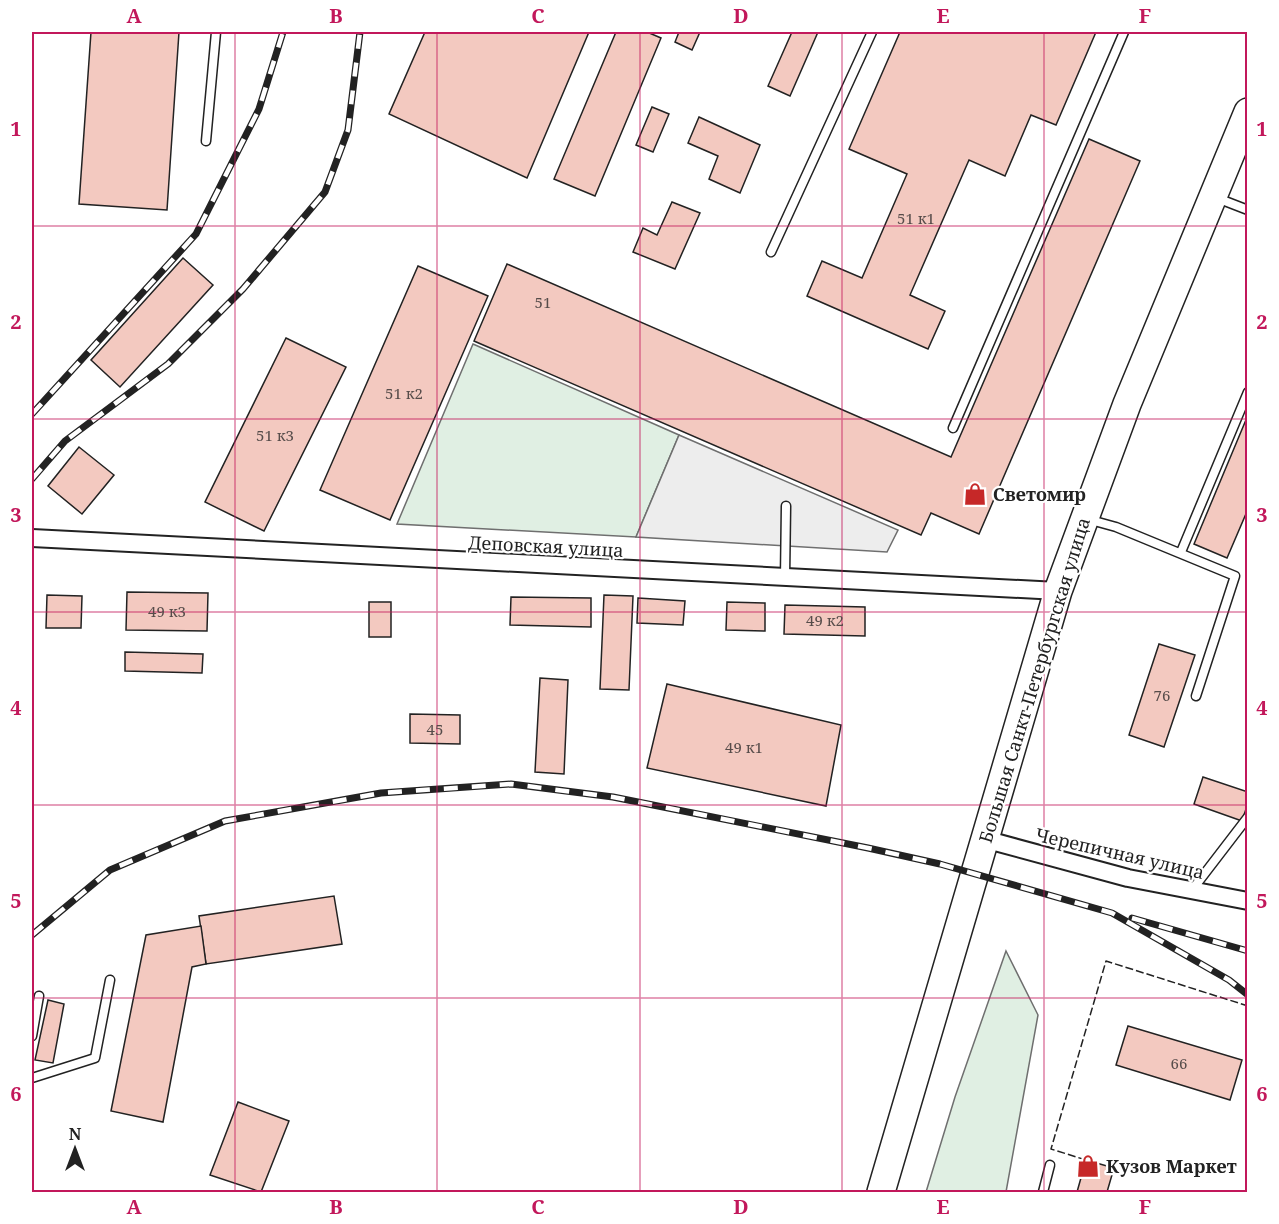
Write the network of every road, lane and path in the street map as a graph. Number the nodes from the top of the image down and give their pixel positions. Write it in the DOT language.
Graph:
graph roads {
  1 [pos="216,32"];
  2 [pos="872,32"];
  3 [pos="1124,32"];
  4 [pos="1248,112"];
  5 [pos="206,141"];
  6 [pos="1212,195"];
  7 [pos="1248,210"];
  8 [pos="771,252"];
  9 [pos="1248,392"];
  10 [pos="953,428"];
  11 [pos="786,506"];
  12 [pos="1084,518"];
  13 [pos="32,538"];
  14 [pos="1181,552"];
  15 [pos="785,578"];
  16 [pos="1058,591"];
  17 [pos="1196,696"];
  18 [pos="1248,817"];
  19 [pos="984,839"];
  20 [pos="1192,890"];
  21 [pos="1248,901"];
  22 [pos="110,980"];
  23 [pos="39,996"];
  24 [pos="32,1036"];
  25 [pos="32,1078"];
  26 [pos="1050,1165"];
  27 [pos="881,1192"];
  28 [pos="1042,1192"];
  1 -- 5 [label="lane"];
  2 -- 8 [label="lane"];
  3 -- 10 [label="lane"];
  4 -- 6 [label="main road, Большая Санкт-Петербургская улица"];
  6 -- 7 [label="lane"];
  6 -- 12 [label="main road, Большая Санкт-Петербургская улица"];
  9 -- 14 [label="lane"];
  11 -- 15 [label="lane"];
  12 -- 14 [label="lane"];
  12 -- 16 [label="main road, Большая Санкт-Петербургская улица"];
  13 -- 15 [label="street, Деповская улица"];
  14 -- 17 [label="lane"];
  15 -- 16 [label="street, Деповская улица"];
  16 -- 19 [label="main road, Большая Санкт-Петербургская улица"];
  18 -- 20 [label="lane"];
  19 -- 20 [label="street, Черепичная улица"];
  19 -- 27 [label="main road, Большая Санкт-Петербургская улица"];
  20 -- 21 [label="street, Черепичная улица"];
  22 -- 25 [label="lane"];
  23 -- 24 [label="lane"];
  26 -- 28 [label="lane"];
}
